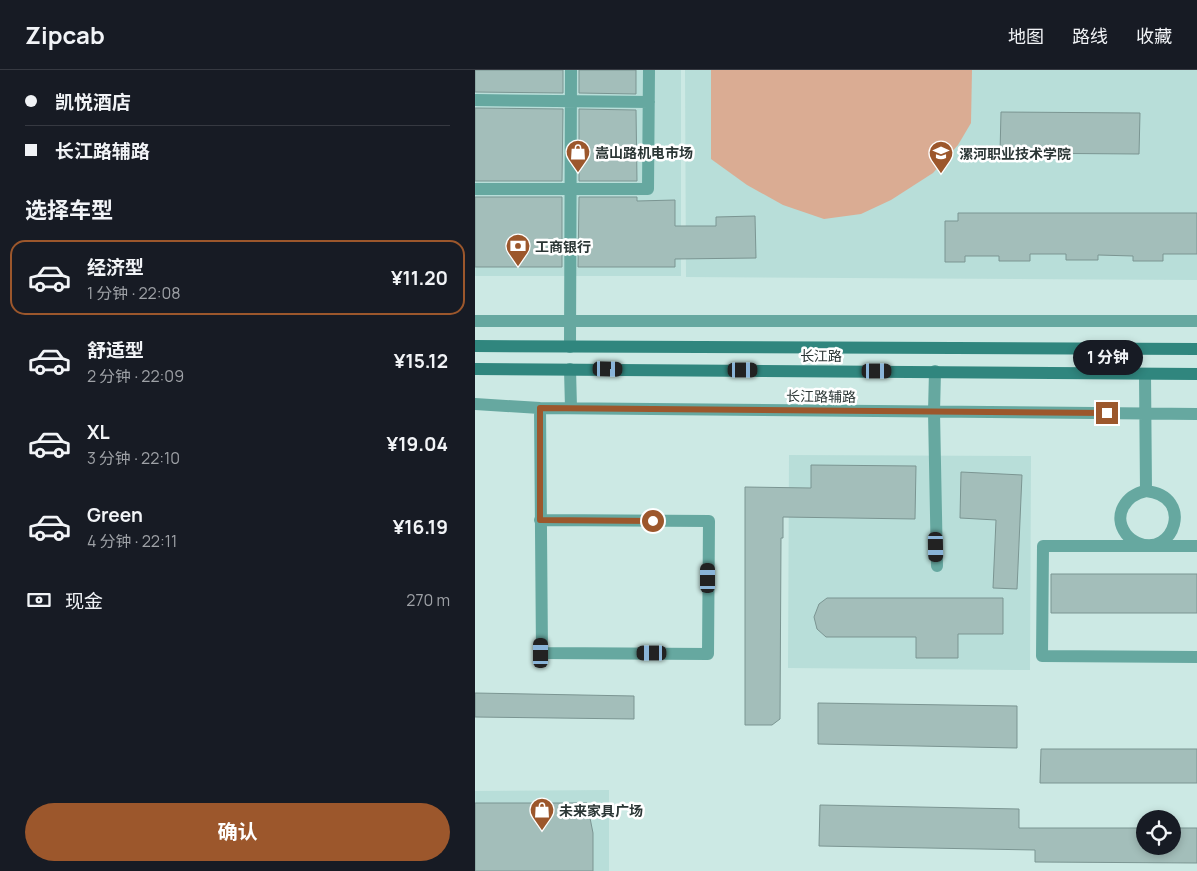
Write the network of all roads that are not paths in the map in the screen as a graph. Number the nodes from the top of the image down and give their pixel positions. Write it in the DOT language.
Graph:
graph roads {
  1 [pos="571,70"];
  2 [pos="649,70"];
  3 [pos="475,100"];
  4 [pos="571,101"];
  5 [pos="649,102"];
  6 [pos="475,189"];
  7 [pos="571,189"];
  8 [pos="475,320"];
  9 [pos="570,320"];
  10 [pos="1197,320"];
  11 [pos="475,346"];
  12 [pos="570,347"];
  13 [pos="1197,349"];
  14 [pos="570,368"];
  15 [pos="475,369"];
  16 [pos="935,371"];
  17 [pos="1145,374"];
  18 [pos="1197,374"];
  19 [pos="475,404"];
  20 [pos="540,408"];
  21 [pos="571,408"];
  22 [pos="934,412"];
  23 [pos="1146,413"];
  24 [pos="1197,414"];
  25 [pos="1146,491"];
  26 [pos="540,520"];
  27 [pos="1150,546"];
  28 [pos="1197,546"];
  29 [pos="937,566"];
  30 [pos="1197,657"];
  1 -- 4 [label="street"];
  2 -- 5 [label="street"];
  3 -- 4 [label="street"];
  4 -- 5 [label="street"];
  4 -- 7 [label="street"];
  5 -- 7 [label="street"];
  6 -- 7 [label="street"];
  7 -- 9 [label="street"];
  8 -- 9 [label="street"];
  9 -- 10 [label="street"];
  9 -- 12 [label="street"];
  11 -- 12 [label="main road, 长江路"];
  12 -- 13 [label="main road, 长江路"];
  14 -- 15 [label="main road, 长江路"];
  14 -- 16 [label="main road, 长江路"];
  14 -- 21 [label="street"];
  16 -- 17 [label="main road, 长江路"];
  16 -- 22 [label="street"];
  17 -- 18 [label="main road, 长江路"];
  17 -- 23 [label="street"];
  19 -- 20 [label="street, 长江路辅路"];
  20 -- 21 [label="street, 长江路辅路"];
  20 -- 26 [label="street"];
  21 -- 22 [label="street, 长江路辅路"];
  22 -- 23 [label="street, 长江路辅路"];
  22 -- 29 [label="street"];
  23 -- 24 [label="street, 长江路辅路"];
  23 -- 25 [label="street"];
  25 -- 27 [label="street"];
  25 -- 27 [label="street"];
  26 -- 26 [label="street"];
  27 -- 28 [label="street"];
  27 -- 30 [label="street"];
}
